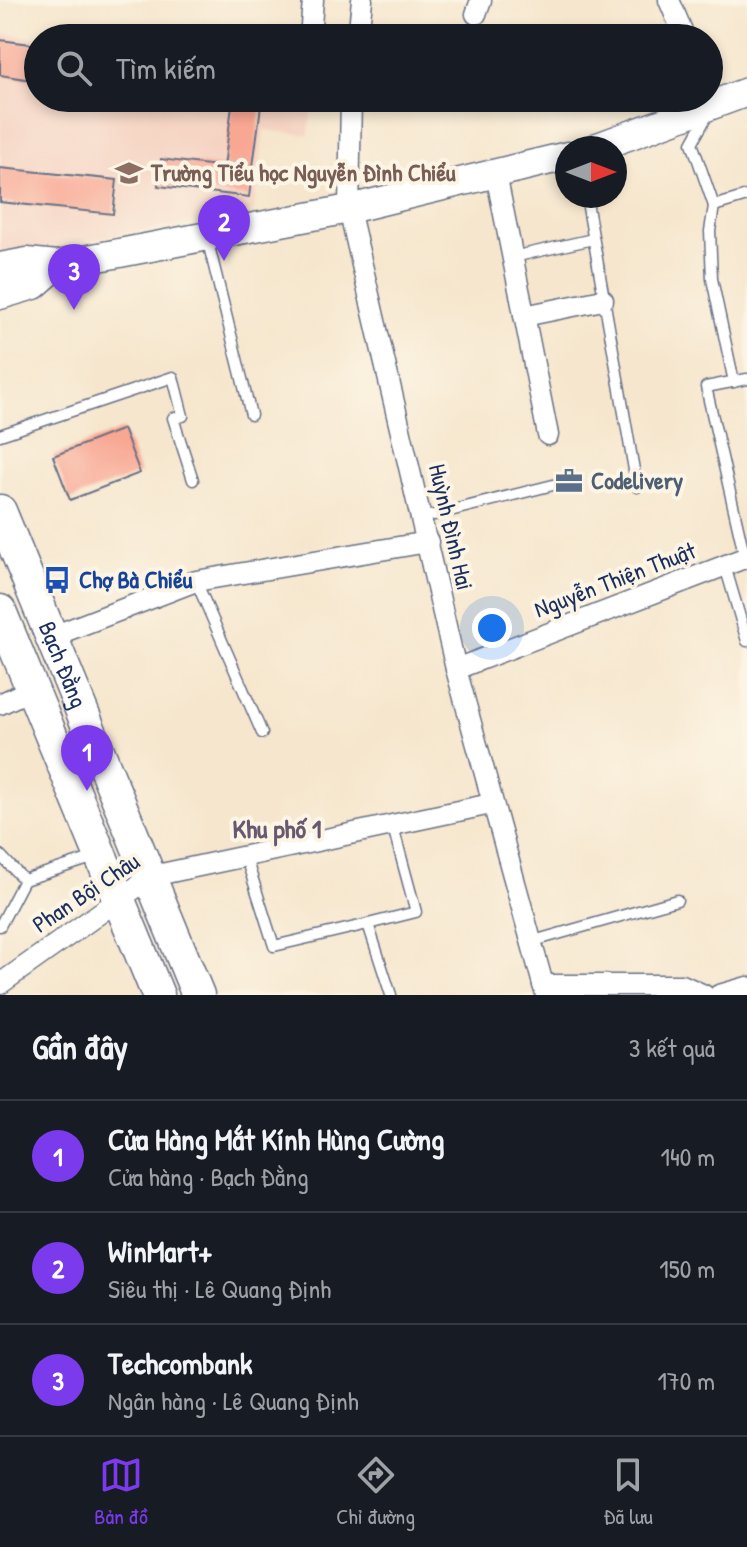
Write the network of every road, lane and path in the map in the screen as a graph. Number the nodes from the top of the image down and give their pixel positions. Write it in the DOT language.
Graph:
graph roads {
  1 [pos="313,0"];
  2 [pos="362,0"];
  3 [pos="669,0"];
  4 [pos="311,24"];
  5 [pos="359,24"];
  6 [pos="679,24"];
  7 [pos="747,92"];
  8 [pos="723,98"];
  9 [pos="351,112"];
  10 [pos="684,112"];
  11 [pos="706,112"];
  12 [pos="625,136"];
  13 [pos="555,159"];
  14 [pos="496,174"];
  15 [pos="747,196"];
  16 [pos="714,206"];
  17 [pos="588,208"];
  18 [pos="349,209"];
  19 [pos="206,236"];
  20 [pos="593,239"];
  21 [pos="513,257"];
  22 [pos="57,265"];
  23 [pos="0,267"];
  24 [pos="0,295"];
  25 [pos="603,300"];
  26 [pos="524,316"];
  27 [pos="747,379"];
  28 [pos="734,382"];
  29 [pos="251,415"];
  30 [pos="0,435"];
  31 [pos="548,435"];
  32 [pos="193,480"];
  33 [pos="561,483"];
  34 [pos="637,487"];
  35 [pos="0,511"];
  36 [pos="422,518"];
  37 [pos="428,542"];
  38 [pos="746,557"];
  39 [pos="725,566"];
  40 [pos="196,581"];
  41 [pos="0,611"];
  42 [pos="53,636"];
  43 [pos="747,641"];
  44 [pos="456,669"];
  45 [pos="34,688"];
  46 [pos="0,704"];
  47 [pos="262,733"];
  48 [pos="491,804"];
  49 [pos="393,827"];
  50 [pos="0,855"];
  51 [pos="101,855"];
  52 [pos="245,855"];
  53 [pos="152,876"];
  54 [pos="24,880"];
  55 [pos="118,897"];
  56 [pos="677,900"];
  57 [pos="368,924"];
  58 [pos="0,926"];
  59 [pos="530,942"];
  60 [pos="0,984"];
  61 [pos="747,987"];
  62 [pos="545,990"];
  63 [pos="158,995"];
  64 [pos="198,995"];
  65 [pos="391,995"];
  66 [pos="704,995"];
  67 [pos="719,995"];
  1 -- 4 [label="street"];
  2 -- 5 [label="street"];
  3 -- 6 [label="street"];
  7 -- 8 [label="main road"];
  9 -- 18 [label="street, Huỳnh Đình Hai"];
  10 -- 12 [label="main road"];
  11 -- 16 [label="lane"];
  13 -- 14 [label="main road"];
  14 -- 18 [label="main road"];
  14 -- 21 [label="street"];
  15 -- 16 [label="lane"];
  16 -- 28 [label="lane"];
  17 -- 20 [label="lane"];
  18 -- 19 [label="main road"];
  18 -- 36 [label="street, Huỳnh Đình Hai"];
  19 -- 22 [label="main road"];
  19 -- 29 [label="lane"];
  20 -- 21 [label="lane"];
  20 -- 25 [label="lane"];
  21 -- 26 [label="street"];
  22 -- 23 [label="main road"];
  22 -- 24 [label="main road"];
  25 -- 26 [label="street"];
  25 -- 34 [label="lane"];
  26 -- 31 [label="street"];
  27 -- 28 [label="lane"];
  28 -- 38 [label="lane"];
  30 -- 32 [label="lane"];
  33 -- 36 [label="lane"];
  35 -- 42 [label="main road, Bạch Đằng"];
  36 -- 37 [label="street, Huỳnh Đình Hai"];
  37 -- 40 [label="street"];
  37 -- 44 [label="street, Huỳnh Đình Hai"];
  38 -- 39 [label="street, Nguyễn Thiện Thuật"];
  39 -- 43 [label="lane"];
  39 -- 44 [label="street, Nguyễn Thiện Thuật"];
  40 -- 42 [label="street"];
  40 -- 47 [label="lane"];
  41 -- 45 [label="main road, Bạch Đằng"];
  42 -- 53 [label="main road, Bạch Đằng"];
  44 -- 48 [label="street, Huỳnh Đình Hai"];
  45 -- 46 [label="street"];
  45 -- 51 [label="main road, Bạch Đằng"];
  48 -- 49 [label="street, Phan Bội Châu"];
  48 -- 59 [label="street, Huỳnh Đình Hai"];
  49 -- 52 [label="street, Phan Bội Châu"];
  49 -- 57 [label="lane"];
  50 -- 54 [label="lane"];
  51 -- 54 [label="lane"];
  51 -- 55 [label="main road, Bạch Đằng"];
  52 -- 53 [label="street, Phan Bội Châu"];
  52 -- 57 [label="lane"];
  53 -- 55 [label="street, Phan Bội Châu"];
  53 -- 64 [label="main road, Bạch Đằng"];
  54 -- 58 [label="lane"];
  55 -- 60 [label="street, Phan Bội Châu"];
  55 -- 63 [label="main road, Bạch Đằng"];
  56 -- 59 [label="lane"];
  57 -- 65 [label="lane"];
  59 -- 62 [label="street, Huỳnh Đình Hai"];
  61 -- 67 [label="street"];
  62 -- 66 [label="street"];
}
